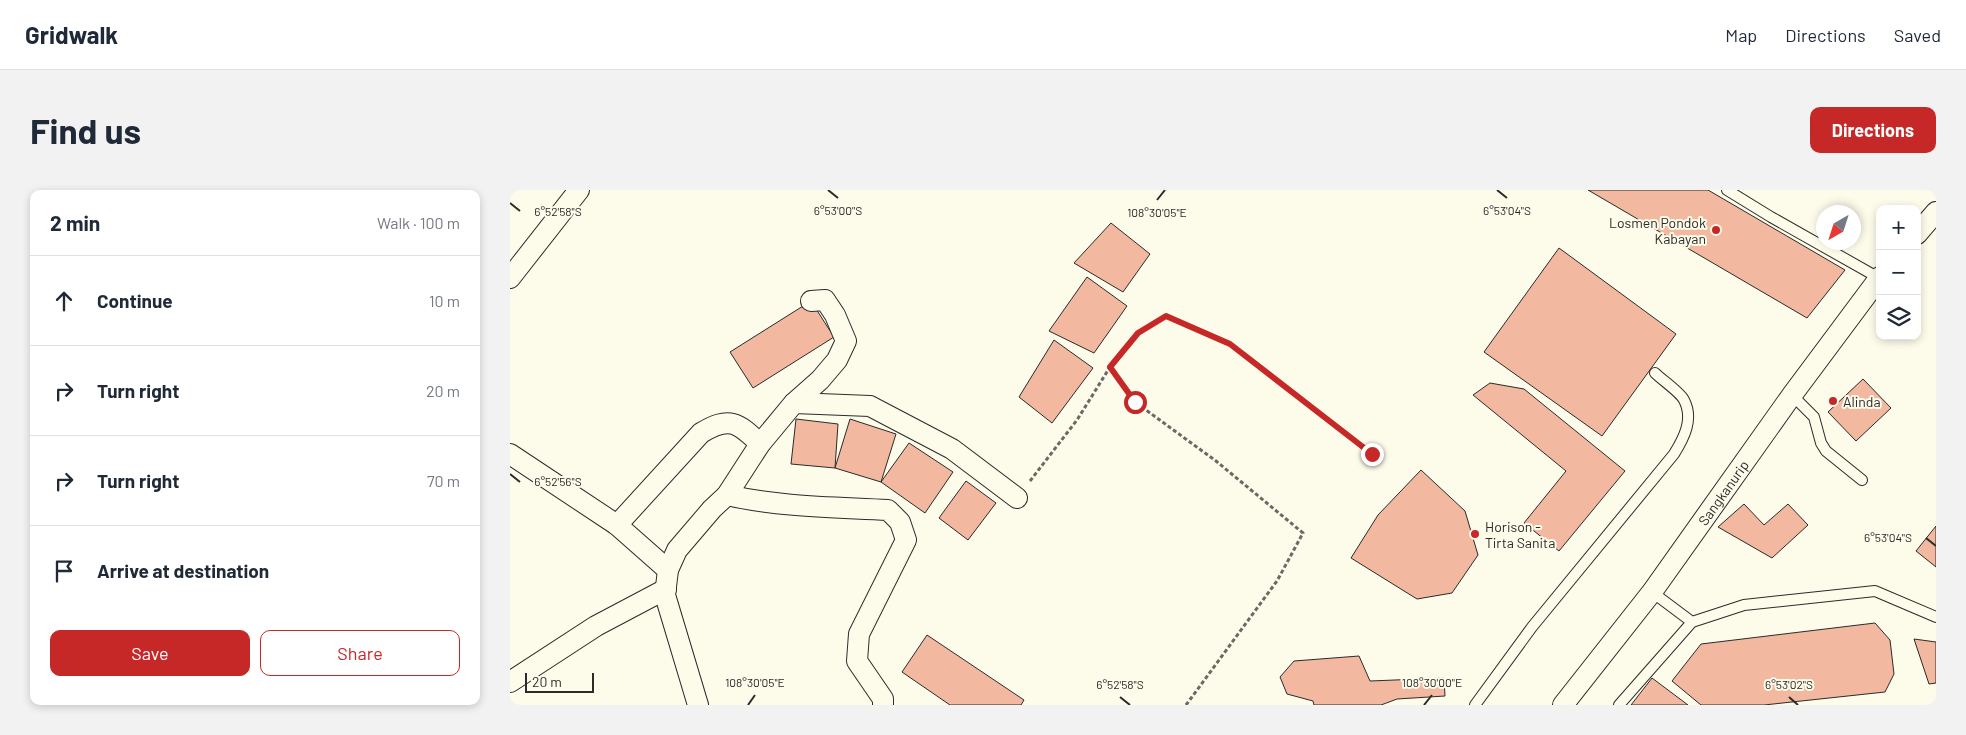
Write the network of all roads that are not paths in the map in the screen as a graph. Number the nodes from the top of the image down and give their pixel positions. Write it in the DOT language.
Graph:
graph roads {
  1 [pos="579,190"];
  2 [pos="1727,190"];
  3 [pos="1936,212"];
  4 [pos="1921,229"];
  5 [pos="1876,275"];
  6 [pos="510,278"];
  7 [pos="1876,282"];
  8 [pos="812,301"];
  9 [pos="1655,374"];
  10 [pos="1792,395"];
  11 [pos="794,403"];
  12 [pos="760,444"];
  13 [pos="510,454"];
  14 [pos="1862,480"];
  15 [pos="727,495"];
  16 [pos="1017,498"];
  17 [pos="617,525"];
  18 [pos="667,579"];
  19 [pos="1652,592"];
  20 [pos="1936,616"];
  21 [pos="1692,622"];
  22 [pos="510,682"];
  23 [pos="698,705"];
  24 [pos="883,705"];
  25 [pos="1475,705"];
  26 [pos="1562,705"];
  27 [pos="1619,705"];
  1 -- 6 [label="street"];
  2 -- 5 [label="lane"];
  3 -- 4 [label="street"];
  7 -- 10 [label="street, Sangkanurip"];
  8 -- 11 [label="street"];
  9 -- 25 [label="lane"];
  10 -- 14 [label="lane"];
  10 -- 19 [label="street, Sangkanurip"];
  11 -- 12 [label="street"];
  11 -- 16 [label="street"];
  12 -- 15 [label="street"];
  12 -- 17 [label="street"];
  13 -- 17 [label="street"];
  15 -- 18 [label="street"];
  15 -- 24 [label="street"];
  17 -- 18 [label="street"];
  18 -- 22 [label="street"];
  18 -- 23 [label="street"];
  19 -- 21 [label="lane"];
  19 -- 26 [label="street, Sangkanurip"];
  20 -- 21 [label="lane"];
  21 -- 27 [label="lane"];
}
